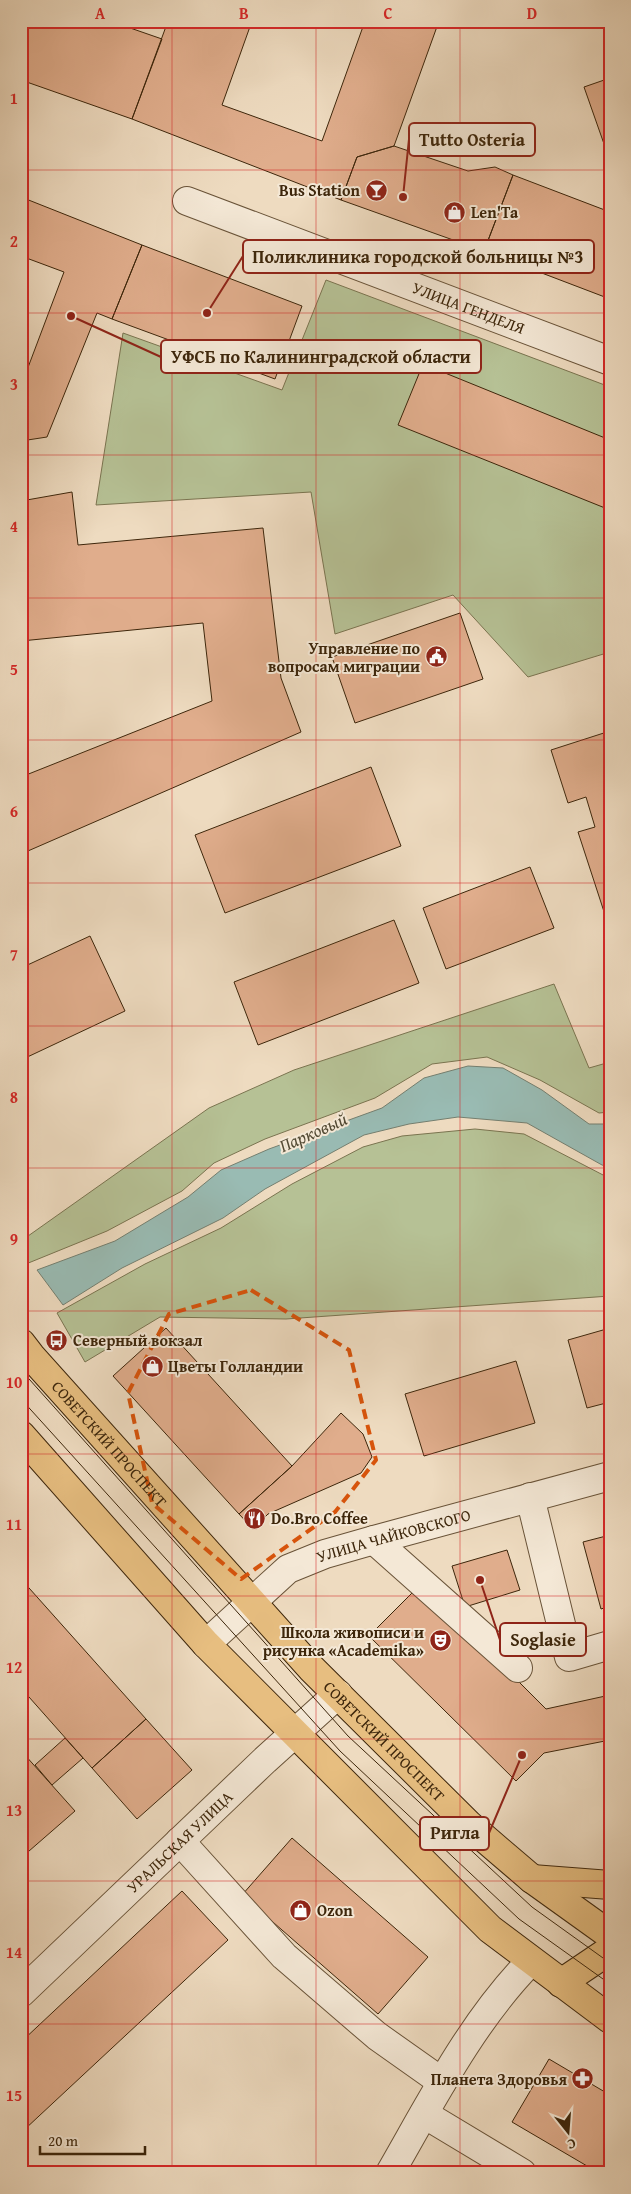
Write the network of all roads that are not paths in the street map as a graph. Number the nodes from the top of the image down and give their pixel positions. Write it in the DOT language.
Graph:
graph roads {
  1 [pos="187,201"];
  2 [pos="610,361"];
  3 [pos="21,1343"];
  4 [pos="21,1435"];
  5 [pos="610,1476"];
  6 [pos="530,1497"];
  7 [pos="374,1540"];
  8 [pos="252,1602"];
  9 [pos="206,1644"];
  10 [pos="610,1645"];
  11 [pos="518,1668"];
  12 [pos="338,1694"];
  13 [pos="295,1733"];
  14 [pos="180,1841"];
  15 [pos="532,1879"];
  16 [pos="610,1885"];
  17 [pos="610,1935"];
  18 [pos="610,1950"];
  19 [pos="531,1961"];
  20 [pos="561,1983"];
  21 [pos="21,1992"];
  22 [pos="610,2019"];
  23 [pos="442,2082"];
  24 [pos="424,2114"];
  25 [pos="390,2173"];
  26 [pos="522,2173"];
  1 -- 2 [label="street, УЛИЦА ГЕНДЕЛЯ"];
  3 -- 8 [label="main road, СОВЕТСКИЙ ПРОСПЕКТ"];
  4 -- 9 [label="main road"];
  5 -- 6 [label="street, УЛИЦА ЧАЙКОВСКОГО"];
  6 -- 7 [label="street, УЛИЦА ЧАЙКОВСКОГО"];
  6 -- 10 [label="street"];
  7 -- 8 [label="street, УЛИЦА ЧАЙКОВСКОГО"];
  7 -- 11 [label="street"];
  8 -- 9 [label="street, УЛИЦА ЧАЙКОВСКОГО"];
  8 -- 12 [label="main road, СОВЕТСКИЙ ПРОСПЕКТ"];
  9 -- 13 [label="main road"];
  12 -- 13 [label="street, УРАЛЬСКАЯ УЛИЦА"];
  12 -- 15 [label="main road, СОВЕТСКИЙ ПРОСПЕКТ"];
  13 -- 14 [label="street, УРАЛЬСКАЯ УЛИЦА"];
  13 -- 19 [label="main road"];
  14 -- 21 [label="street, УРАЛЬСКАЯ УЛИЦА"];
  14 -- 23 [label="street"];
  15 -- 16 [label="main road"];
  15 -- 17 [label="main road, СОВЕТСКИЙ ПРОСПЕКТ"];
  18 -- 20 [label="main road"];
  19 -- 20 [label="main road"];
  19 -- 23 [label="street"];
  20 -- 22 [label="main road"];
  23 -- 24 [label="street"];
  24 -- 25 [label="street"];
  24 -- 26 [label="street"];
}
